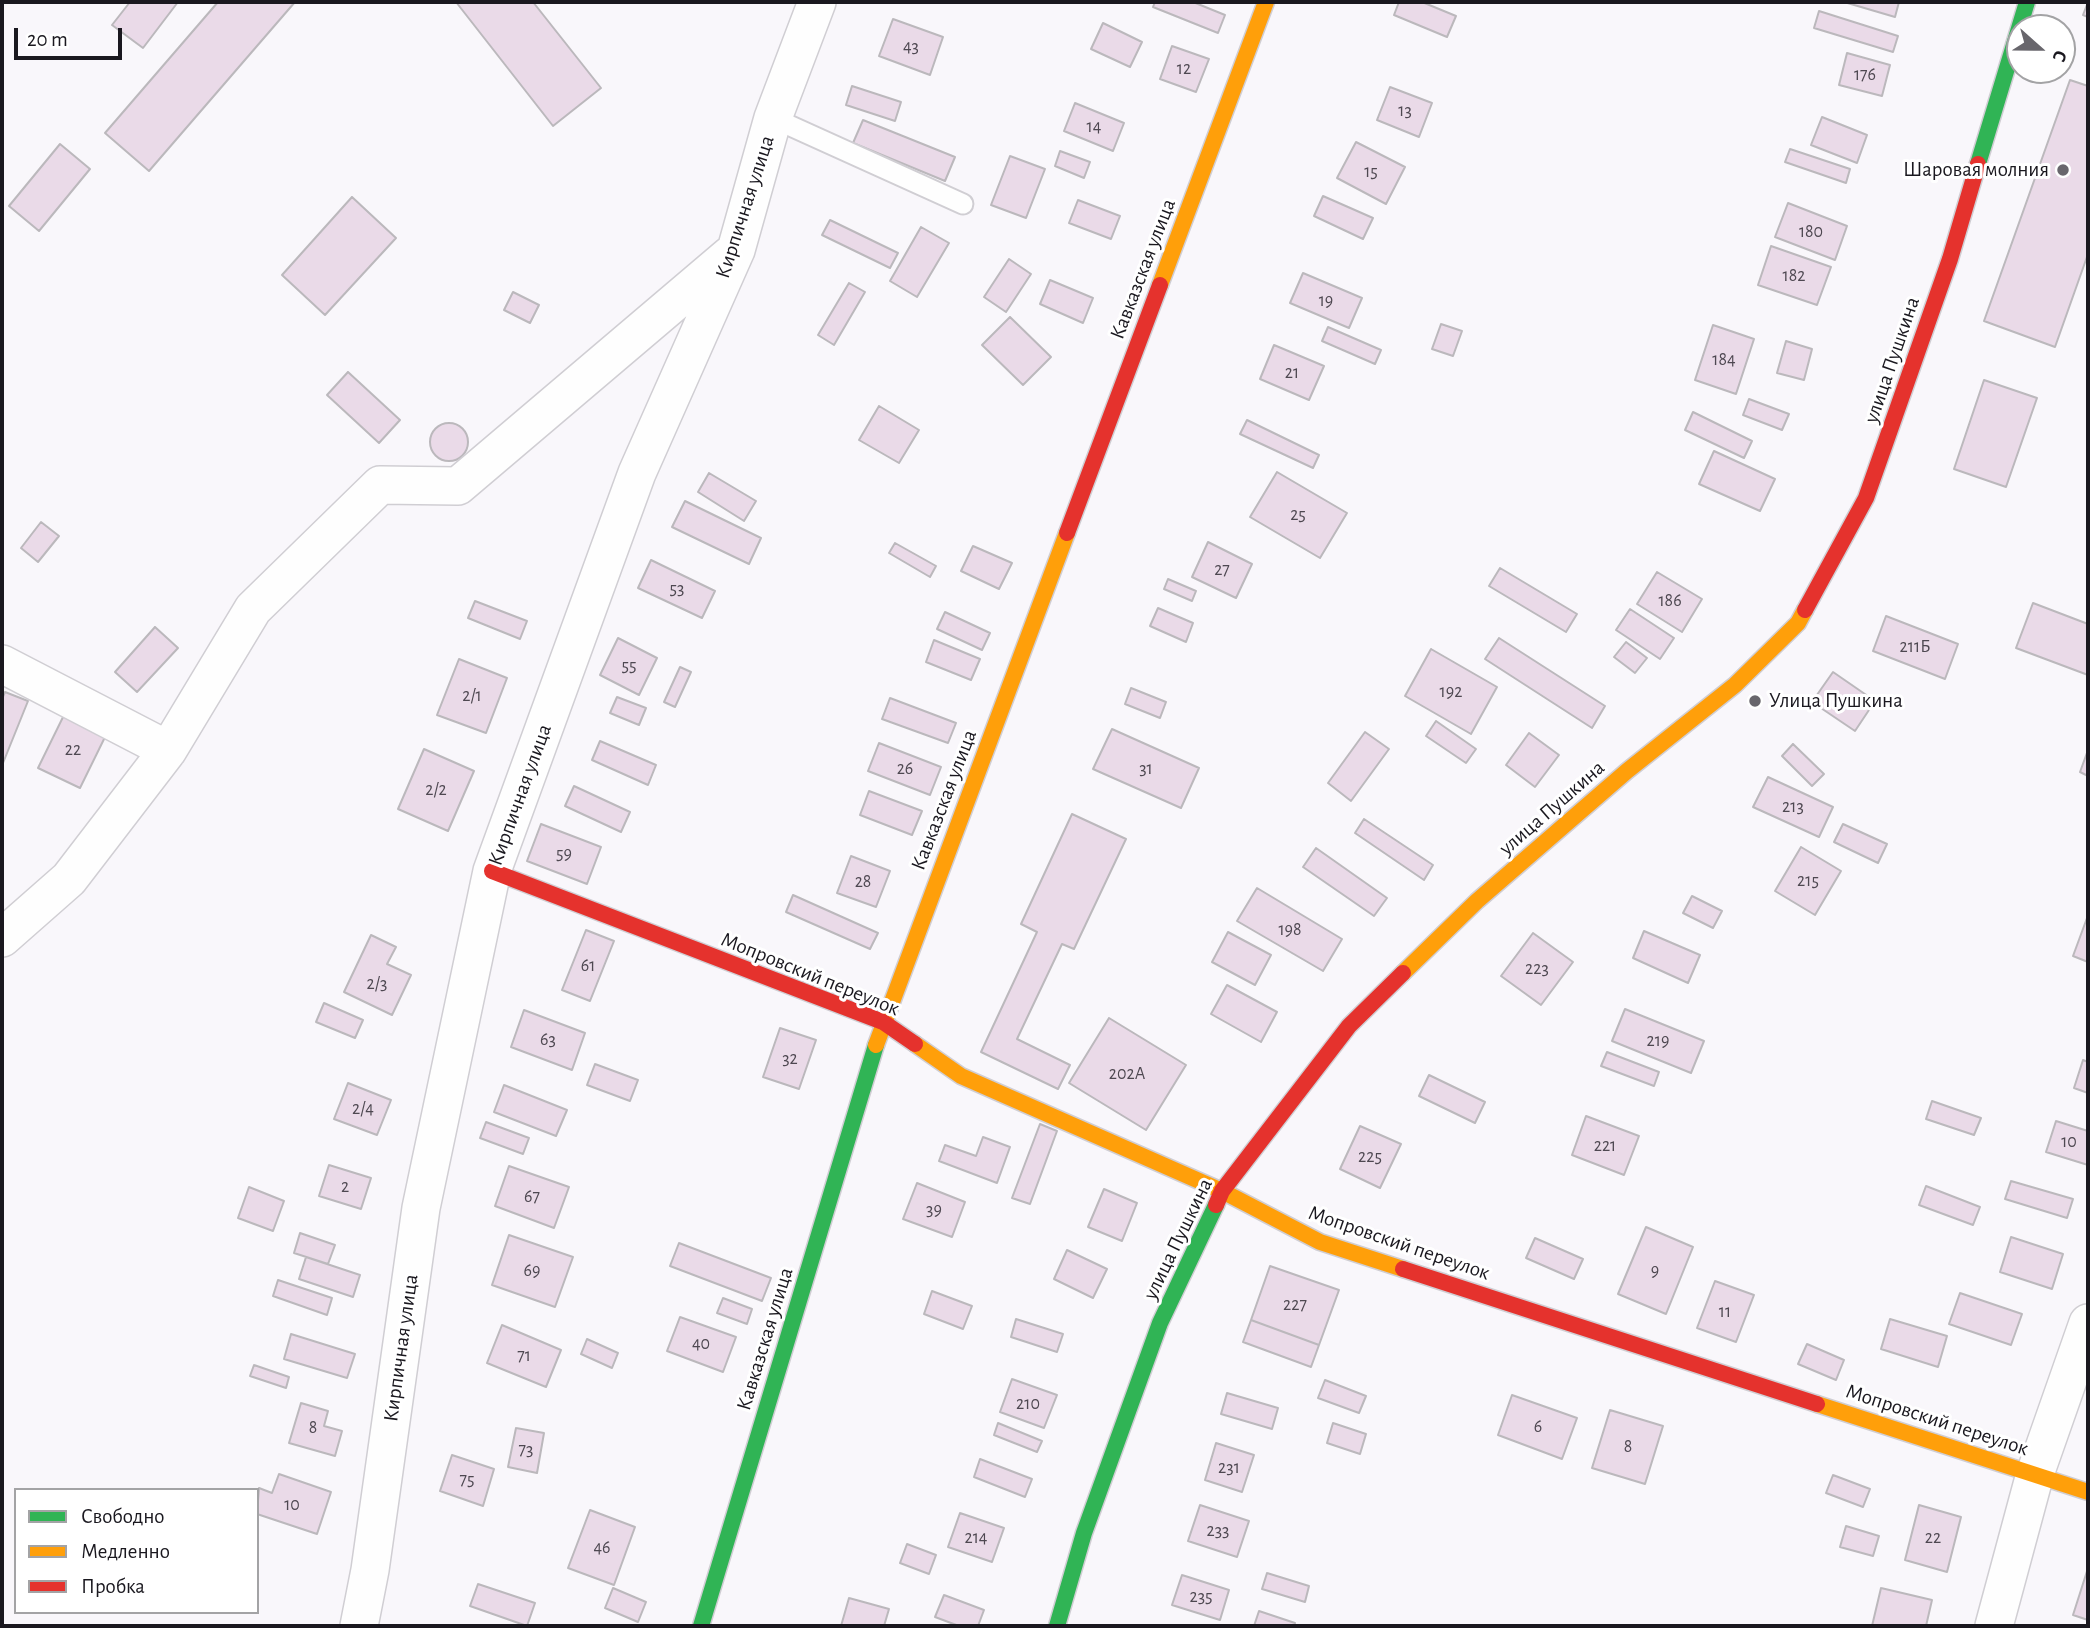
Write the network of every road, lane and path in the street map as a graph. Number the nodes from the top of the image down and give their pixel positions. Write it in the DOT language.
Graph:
graph roads {
  1 [pos="817,2"];
  2 [pos="1266,2"];
  3 [pos="2027,2"];
  4 [pos="773,118"];
  5 [pos="963,204"];
  6 [pos="736,250"];
  7 [pos="2,664"];
  8 [pos="168,750"];
  9 [pos="492,872"];
  10 [pos="2,938"];
  11 [pos="883,1022"];
  12 [pos="1222,1191"];
  13 [pos="2088,1323"];
  14 [pos="2035,1474"];
  15 [pos="2088,1492"];
  16 [pos="359,1626"];
  17 [pos="701,1626"];
  18 [pos="1057,1626"];
  19 [pos="1994,1626"];
  1 -- 4 [label="street, Кирпичная улица"];
  2 -- 11 [label="street, Кавказская улица"];
  3 -- 12 [label="street, улица Пушкина"];
  4 -- 5 [label="lane"];
  4 -- 6 [label="street, Кирпичная улица"];
  6 -- 8 [label="street"];
  6 -- 9 [label="street, Кирпичная улица"];
  7 -- 8 [label="street"];
  8 -- 10 [label="street"];
  9 -- 11 [label="street, Мопровский переулок"];
  9 -- 16 [label="street, Кирпичная улица"];
  11 -- 12 [label="street, Мопровский переулок"];
  11 -- 17 [label="street, Кавказская улица"];
  12 -- 14 [label="street, Мопровский переулок"];
  12 -- 18 [label="street, улица Пушкина"];
  13 -- 14 [label="street"];
  14 -- 15 [label="street, Мопровский переулок"];
  14 -- 19 [label="street"];
}
